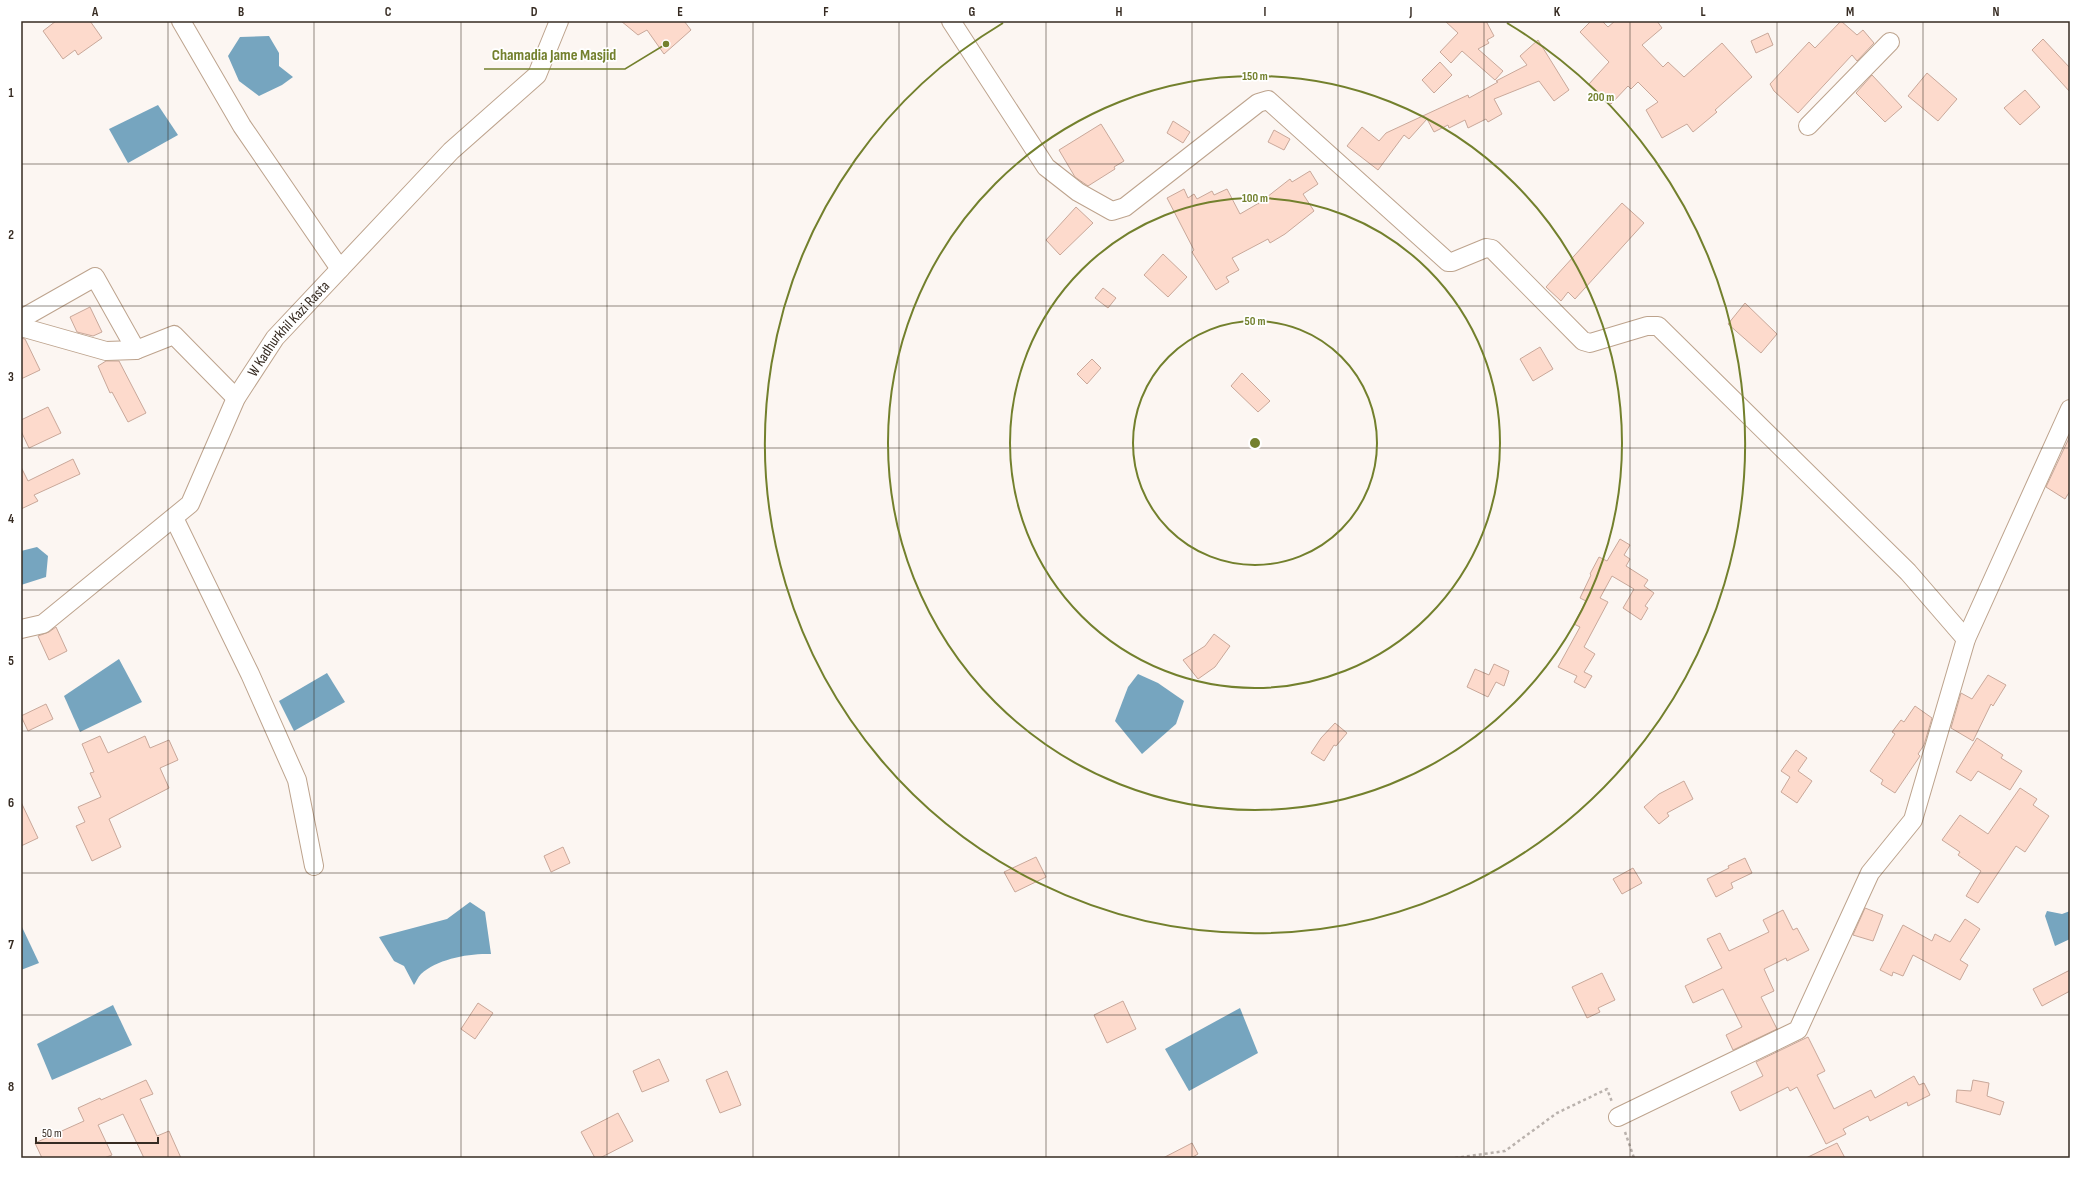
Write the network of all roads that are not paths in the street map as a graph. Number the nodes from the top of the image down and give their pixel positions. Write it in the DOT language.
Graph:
graph roads {
  1 [pos="181,21"];
  2 [pos="559,21"];
  3 [pos="951,21"];
  4 [pos="1890,42"];
  5 [pos="1808,126"];
  6 [pos="340,269"];
  7 [pos="21,319"];
  8 [pos="21,327"];
  9 [pos="136,350"];
  10 [pos="236,398"];
  11 [pos="2070,408"];
  12 [pos="174,518"];
  13 [pos="21,629"];
  14 [pos="1966,639"];
  15 [pos="314,866"];
  16 [pos="1618,1117"];
  1 -- 6 [label="street"];
  2 -- 6 [label="street, W Kadhurkhil Kazi Rasta"];
  3 -- 14 [label="street"];
  4 -- 5 [label="street"];
  6 -- 10 [label="street, W Kadhurkhil Kazi Rasta"];
  7 -- 9 [label="street"];
  8 -- 9 [label="street"];
  9 -- 10 [label="street"];
  10 -- 12 [label="street, W Kadhurkhil Kazi Rasta"];
  11 -- 14 [label="street"];
  12 -- 13 [label="street, W Kadhurkhil Kazi Rasta"];
  12 -- 15 [label="street"];
  14 -- 16 [label="street"];
}
